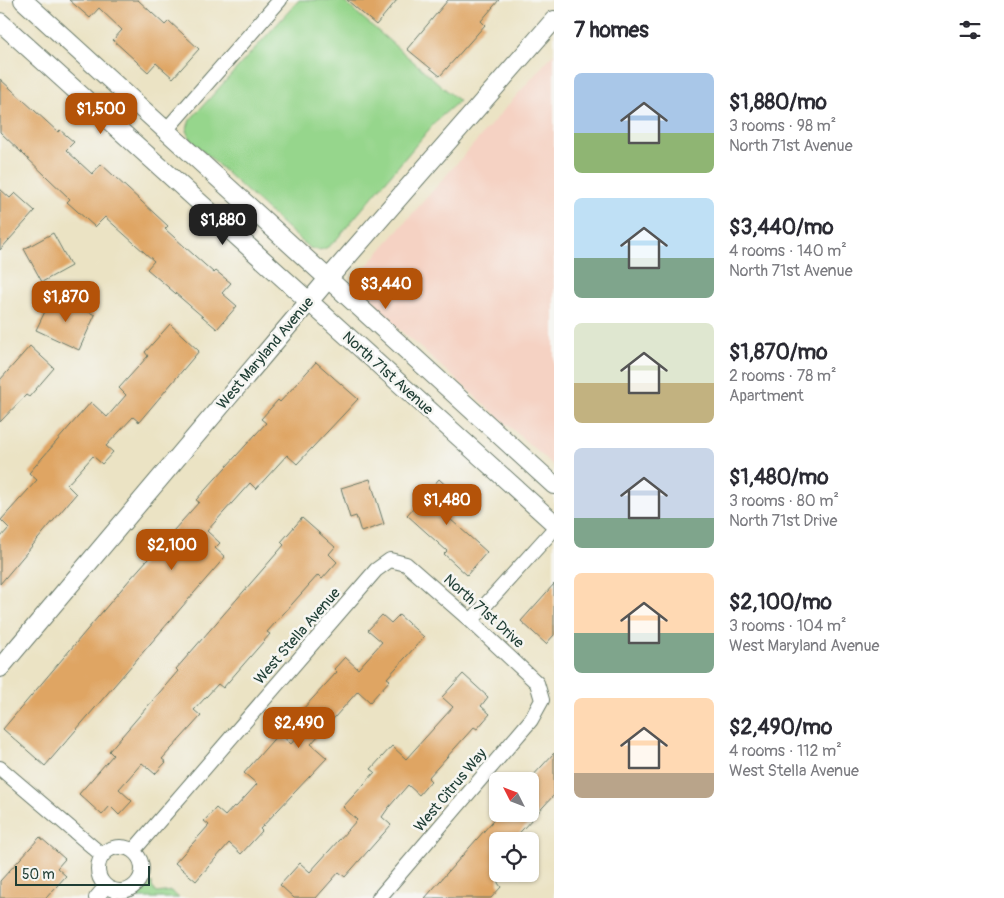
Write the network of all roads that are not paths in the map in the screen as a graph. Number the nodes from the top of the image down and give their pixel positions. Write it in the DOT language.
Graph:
graph roads {
  1 [pos="23,0"];
  2 [pos="280,0"];
  3 [pos="554,20"];
  4 [pos="0,22"];
  5 [pos="167,129"];
  6 [pos="328,279"];
  7 [pos="310,301"];
  8 [pos="554,485"];
  9 [pos="554,523"];
  10 [pos="554,529"];
  11 [pos="390,560"];
  12 [pos="471,621"];
  13 [pos="0,668"];
  14 [pos="542,700"];
  15 [pos="0,768"];
  16 [pos="134,851"];
  17 [pos="102,855"];
  18 [pos="106,886"];
  19 [pos="96,898"];
  20 [pos="379,898"];
  1 -- 5 [label="street, North 71st Avenue"];
  2 -- 5 [label="street"];
  3 -- 6 [label="street, West Maryland Avenue"];
  4 -- 7 [label="street, North 71st Avenue"];
  5 -- 6 [label="street, North 71st Avenue"];
  6 -- 7 [label="street, West Maryland Avenue"];
  6 -- 8 [label="street, North 71st Avenue"];
  7 -- 9 [label="street, North 71st Avenue"];
  7 -- 13 [label="street, West Maryland Avenue"];
  10 -- 12 [label="street"];
  11 -- 12 [label="street, North 71st Drive"];
  11 -- 16 [label="street, West Stella Avenue"];
  12 -- 14 [label="street, North 71st Drive"];
  14 -- 20 [label="street, West Citrus Way"];
  15 -- 17 [label="street"];
  16 -- 17 [label="street"];
  16 -- 18 [label="street"];
  17 -- 18 [label="street"];
  18 -- 19 [label="street"];
}
